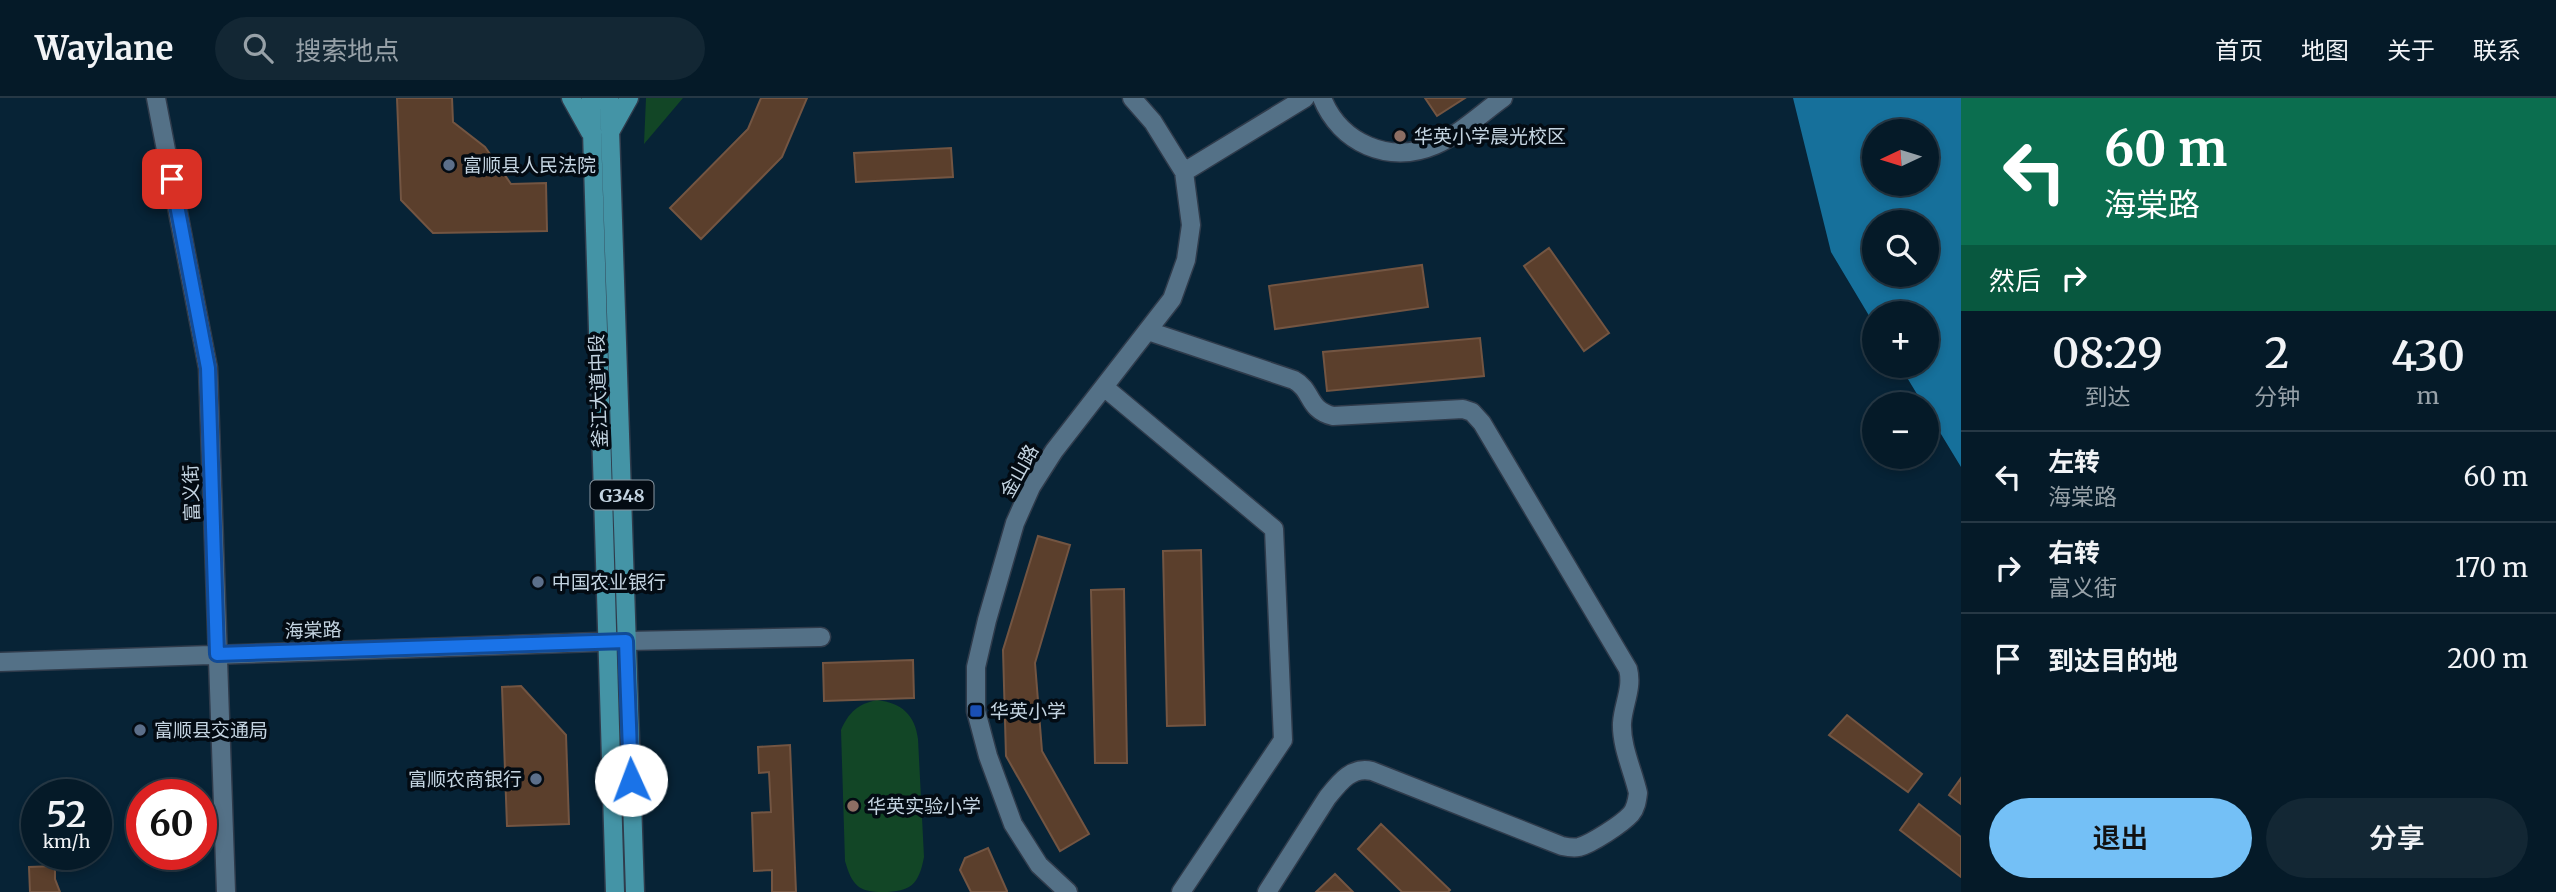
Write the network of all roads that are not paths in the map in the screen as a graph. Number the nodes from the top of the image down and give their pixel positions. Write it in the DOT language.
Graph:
graph roads {
  1 [pos="156,98"];
  2 [pos="571,98"];
  3 [pos="591,98"];
  4 [pos="609,98"];
  5 [pos="629,98"];
  6 [pos="1132,98"];
  7 [pos="1305,98"];
  8 [pos="1322,98"];
  9 [pos="1503,98"];
  10 [pos="610,132"];
  11 [pos="592,134"];
  12 [pos="1184,172"];
  13 [pos="1148,331"];
  14 [pos="1104,387"];
  15 [pos="821,637"];
  16 [pos="626,641"];
  17 [pos="608,642"];
  18 [pos="217,654"];
  19 [pos="0,662"];
  20 [pos="226,892"];
  21 [pos="615,892"];
  22 [pos="635,892"];
  23 [pos="1068,892"];
  24 [pos="1181,892"];
  25 [pos="1267,892"];
  1 -- 18 [label="street, 富义街"];
  2 -- 11 [label="main road"];
  3 -- 11 [label="main road, 釜江大道中段 / G348"];
  4 -- 10 [label="main road, 釜江大道中段 / G348"];
  5 -- 10 [label="main road"];
  6 -- 12 [label="street, 金山路"];
  7 -- 12 [label="street"];
  8 -- 9 [label="street"];
  10 -- 16 [label="main road, 釜江大道中段 / G348"];
  11 -- 17 [label="main road, 釜江大道中段 / G348"];
  12 -- 13 [label="street, 金山路"];
  13 -- 14 [label="street, 金山路"];
  13 -- 25 [label="street"];
  14 -- 23 [label="street, 金山路"];
  14 -- 24 [label="street"];
  15 -- 16 [label="street, 海棠路"];
  16 -- 17 [label="street, 海棠路"];
  16 -- 22 [label="main road, 釜江大道中段 / G348"];
  17 -- 18 [label="street, 海棠路"];
  17 -- 21 [label="main road, 釜江大道中段 / G348"];
  18 -- 19 [label="street, 海棠路"];
  18 -- 20 [label="street, 富义街"];
}
